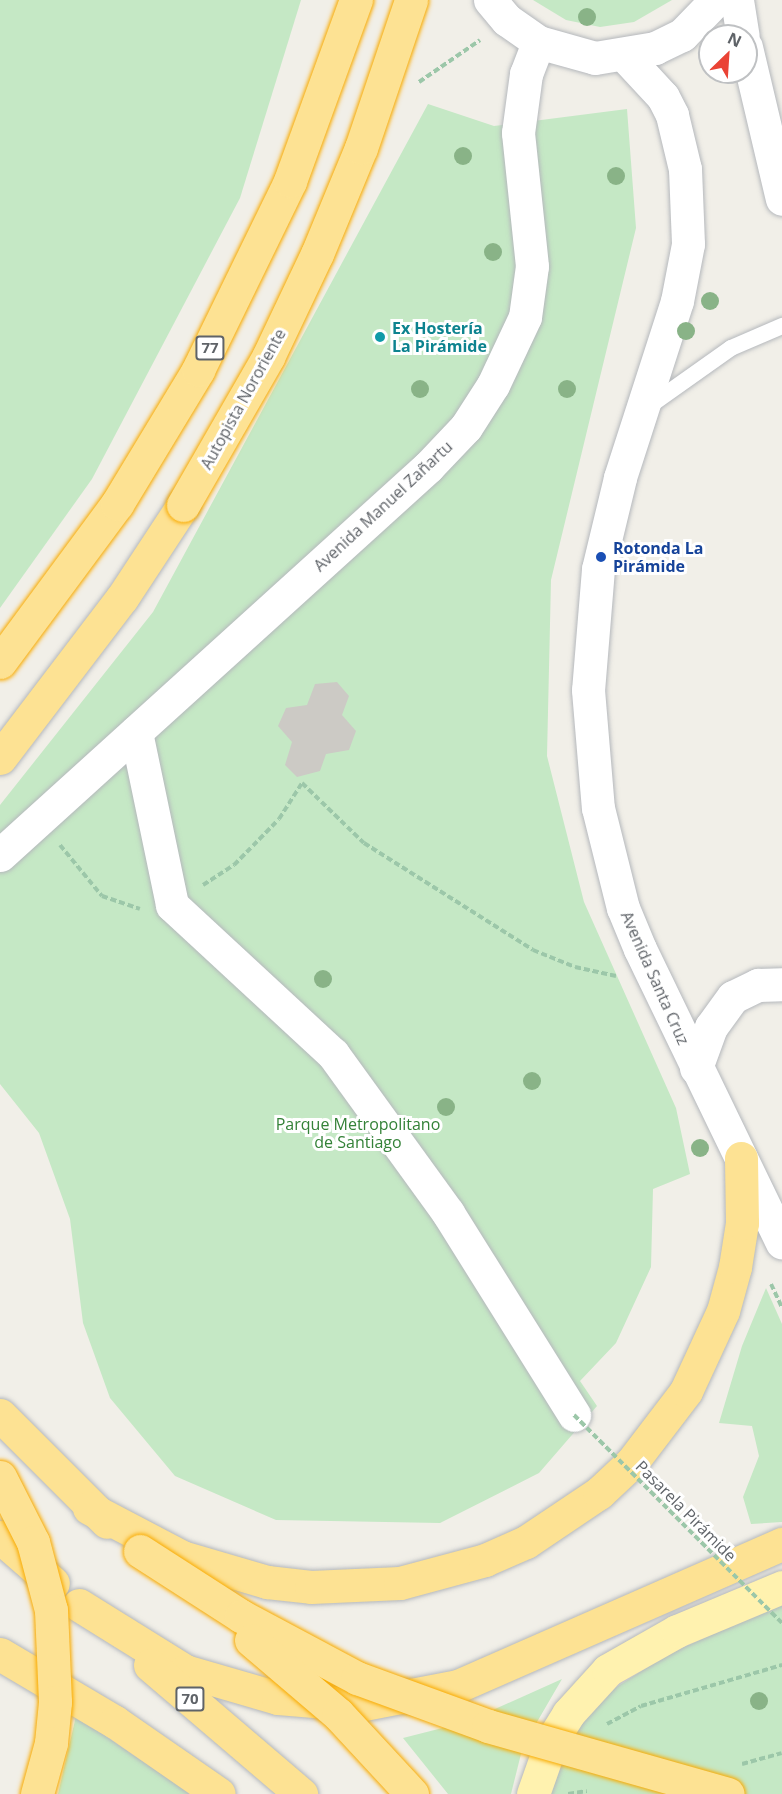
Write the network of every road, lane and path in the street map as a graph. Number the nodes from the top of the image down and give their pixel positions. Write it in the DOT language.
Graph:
graph roads {
  1 [pos="356,0"];
  2 [pos="411,0"];
  3 [pos="490,0"];
  4 [pos="716,0"];
  5 [pos="737,0"];
  6 [pos="741,24"];
  7 [pos="537,42"];
  8 [pos="626,57"];
  9 [pos="755,84"];
  10 [pos="782,199"];
  11 [pos="782,326"];
  12 [pos="640,413"];
  13 [pos="0,662"];
  14 [pos="136,732"];
  15 [pos="0,758"];
  16 [pos="39,819"];
  17 [pos="0,855"];
  18 [pos="234,865"];
  19 [pos="145,911"];
  20 [pos="617,976"];
  21 [pos="782,984"];
  22 [pos="696,1068"];
  23 [pos="741,1158"];
  24 [pos="782,1244"];
  25 [pos="771,1284"];
  26 [pos="782,1308"];
  27 [pos="0,1415"];
  28 [pos="574,1415"];
  29 [pos="0,1477"];
  30 [pos="90,1508"];
  31 [pos="0,1538"];
  32 [pos="782,1544"];
  33 [pos="140,1551"];
  34 [pos="782,1587"];
  35 [pos="79,1605"];
  36 [pos="782,1623"];
  37 [pos="0,1654"];
  38 [pos="782,1665"];
  39 [pos="603,1727"];
  40 [pos="37,1794"];
  41 [pos="219,1794"];
  42 [pos="301,1794"];
  43 [pos="412,1794"];
  44 [pos="533,1794"];
  45 [pos="728,1794"];
  1 -- 13 [label="highway, 77, bridge"];
  2 -- 15 [label="highway, Autopista Nororiente, bridge"];
  3 -- 7 [label="street"];
  4 -- 8 [label="street"];
  5 -- 6 [label="street"];
  7 -- 8 [label="street"];
  7 -- 14 [label="street, Avenida Manuel Zañartu"];
  8 -- 12 [label="street, Avenida Santa Cruz"];
  9 -- 10 [label="street"];
  11 -- 12 [label="lane"];
  12 -- 22 [label="street, Avenida Santa Cruz"];
  14 -- 16 [label="street, Avenida Manuel Zañartu"];
  14 -- 28 [label="street"];
  16 -- 17 [label="street, Avenida Manuel Zañartu"];
  16 -- 19 [label="path"];
  18 -- 20 [label="path"];
  21 -- 22 [label="street"];
  22 -- 23 [label="street, Avenida Santa Cruz"];
  23 -- 24 [label="street, Avenida Santa Cruz"];
  23 -- 30 [label="highway"];
  25 -- 26 [label="path"];
  27 -- 30 [label="highway"];
  28 -- 36 [label="path, Pasarela Pirámide, bridge"];
  29 -- 40 [label="highway, bridge"];
  30 -- 33 [label="highway"];
  31 -- 35 [label="highway, 70"];
  32 -- 35 [label="highway"];
  33 -- 43 [label="highway, bridge"];
  33 -- 45 [label="highway, bridge"];
  34 -- 44 [label="main road"];
  35 -- 42 [label="highway, 70"];
  37 -- 41 [label="highway"];
  38 -- 39 [label="path"];
}
